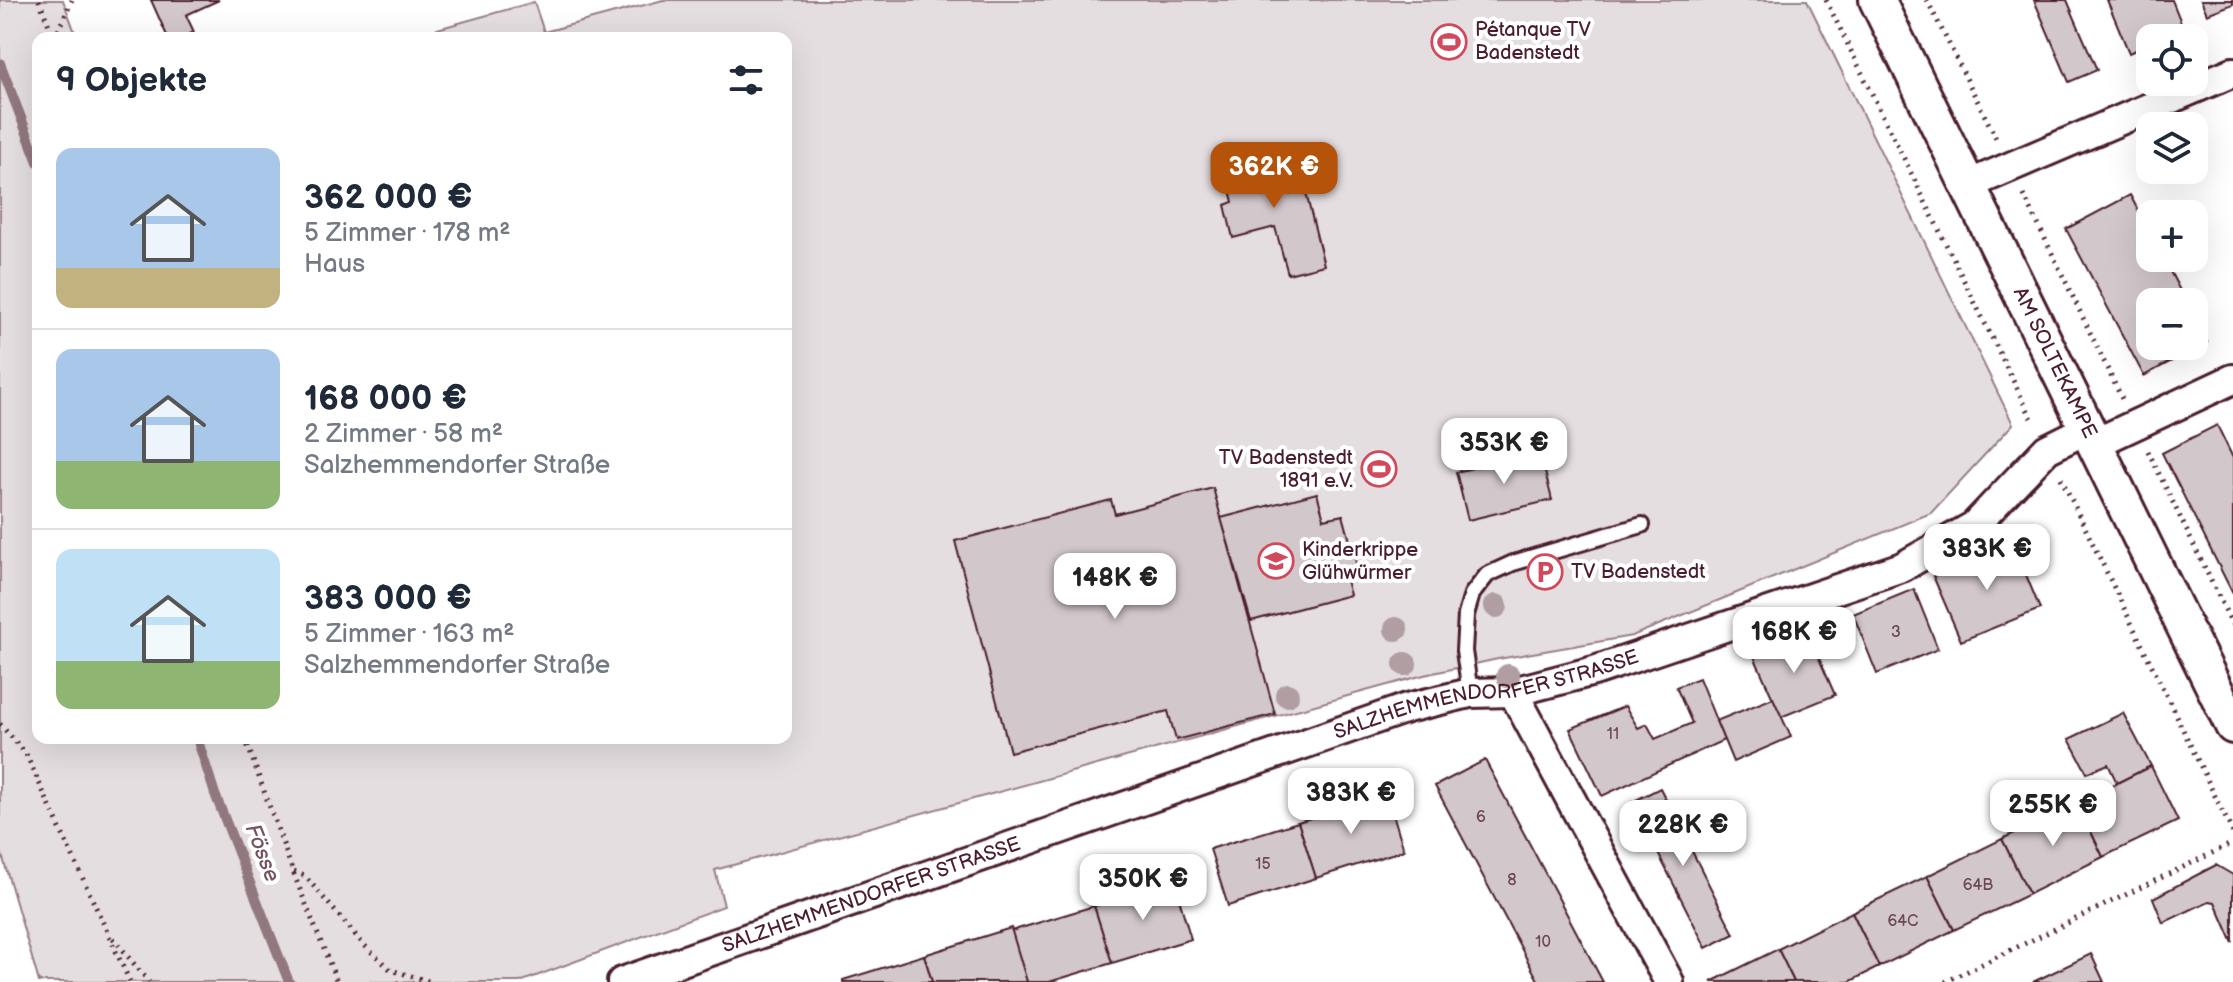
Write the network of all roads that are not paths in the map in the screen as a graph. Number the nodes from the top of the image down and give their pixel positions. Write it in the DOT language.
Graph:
graph roads {
  1 [pos="1877,0"];
  2 [pos="2233,72"];
  3 [pos="1968,185"];
  4 [pos="2233,379"];
  5 [pos="2091,436"];
  6 [pos="1642,525"];
  7 [pos="1513,692"];
  8 [pos="1470,693"];
  9 [pos="2233,726"];
  10 [pos="622,982"];
  11 [pos="1669,982"];
  1 -- 3 [label="street, AM SOLTEKAMPE"];
  2 -- 3 [label="street"];
  3 -- 5 [label="street, AM SOLTEKAMPE"];
  4 -- 5 [label="street, SALZHEMMENDORFER STRASSE"];
  5 -- 7 [label="street, SALZHEMMENDORFER STRASSE"];
  5 -- 9 [label="street, AM SOLTEKAMPE"];
  6 -- 8 [label="lane"];
  7 -- 8 [label="street, SALZHEMMENDORFER STRASSE"];
  7 -- 11 [label="street"];
  8 -- 10 [label="street, SALZHEMMENDORFER STRASSE"];
}
